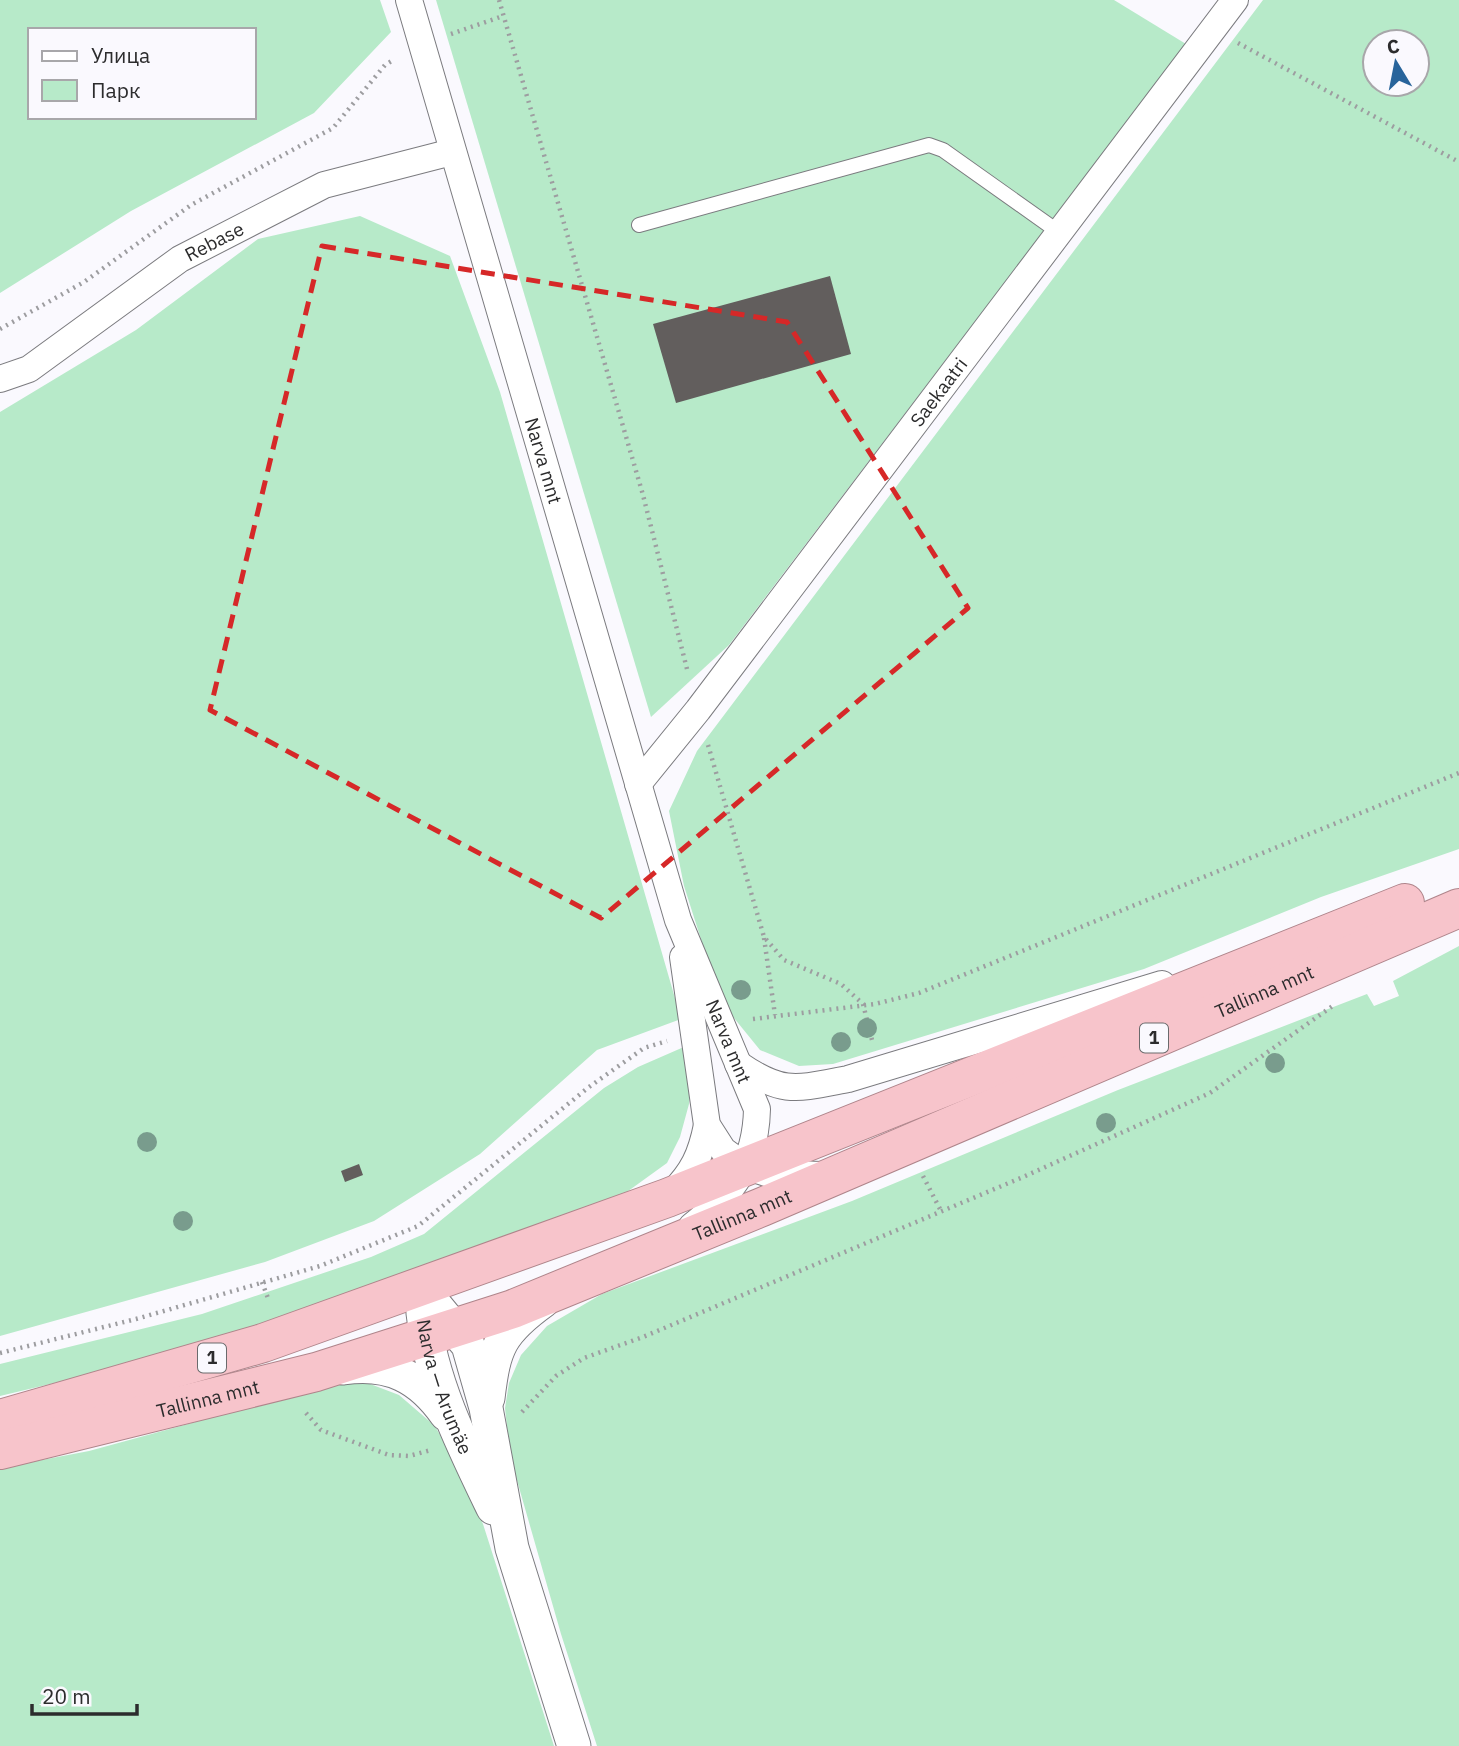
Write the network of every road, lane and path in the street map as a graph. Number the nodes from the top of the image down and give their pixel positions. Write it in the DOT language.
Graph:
graph roads {
  1 [pos="409,0"];
  2 [pos="499,0"];
  3 [pos="1235,0"];
  4 [pos="503,16"];
  5 [pos="1212,30"];
  6 [pos="421,44"];
  7 [pos="452,152"];
  8 [pos="1459,162"];
  9 [pos="639,225"];
  10 [pos="1060,233"];
  11 [pos="0,329"];
  12 [pos="0,379"];
  13 [pos="698,710"];
  14 [pos="638,784"];
  15 [pos="1459,882"];
  16 [pos="1459,908"];
  17 [pos="678,920"];
  18 [pos="764,937"];
  19 [pos="1285,951"];
  20 [pos="1338,1002"];
  21 [pos="863,1004"];
  22 [pos="775,1015"];
  23 [pos="737,1063"];
  24 [pos="707,1125"];
  25 [pos="745,1166"];
  26 [pos="850,1169"];
  27 [pos="667,1198"];
  28 [pos="651,1252"];
  29 [pos="262,1282"];
  30 [pos="421,1288"];
  31 [pos="555,1292"];
  32 [pos="441,1332"];
  33 [pos="280,1337"];
  34 [pos="305,1375"];
  35 [pos="0,1419"];
  36 [pos="472,1424"];
  37 [pos="0,1450"];
  38 [pos="574,1746"];
  1 -- 6 [label="street, Narva mnt"];
  2 -- 4 [label="path"];
  3 -- 5 [label="street, Saekaatri"];
  4 -- 6 [label="path"];
  4 -- 13 [label="path"];
  5 -- 8 [label="path"];
  5 -- 10 [label="street, Saekaatri"];
  6 -- 7 [label="street, Narva mnt"];
  6 -- 11 [label="path"];
  7 -- 12 [label="street, Rebase"];
  7 -- 14 [label="street, Narva mnt"];
  9 -- 10 [label="lane"];
  10 -- 13 [label="street, Saekaatri"];
  13 -- 14 [label="street, Saekaatri"];
  13 -- 18 [label="path"];
  14 -- 17 [label="street, Narva mnt"];
  15 -- 19 [label="highway, Tallinna mnt / 1"];
  16 -- 26 [label="highway, Tallinna mnt / 1"];
  17 -- 23 [label="street, Narva mnt"];
  17 -- 24 [label="street, Narva mnt"];
  18 -- 21 [label="path"];
  18 -- 22 [label="path"];
  19 -- 23 [label="street"];
  19 -- 25 [label="highway, Tallinna mnt / 1"];
  20 -- 36 [label="path"];
  23 -- 25 [label="street, Narva mnt"];
  24 -- 25 [label="street, Narva mnt"];
  24 -- 27 [label="street"];
  25 -- 26 [label="street, Narva mnt"];
  25 -- 27 [label="highway, Tallinna mnt / 1"];
  25 -- 28 [label="street, Narva mnt"];
  26 -- 28 [label="highway, Tallinna mnt / 1"];
  27 -- 30 [label="highway, Tallinna mnt / 1"];
  28 -- 31 [label="highway, Tallinna mnt / 1"];
  29 -- 33 [label="path"];
  30 -- 32 [label="street, Narva — Arumäe"];
  30 -- 33 [label="highway, Tallinna mnt / 1"];
  31 -- 32 [label="highway, Tallinna mnt / 1"];
  31 -- 36 [label="street"];
  32 -- 34 [label="highway, Tallinna mnt / 1"];
  32 -- 36 [label="street, Narva — Arumäe"];
  33 -- 35 [label="highway, Tallinna mnt / 1"];
  34 -- 36 [label="street"];
  34 -- 36 [label="path"];
  34 -- 37 [label="highway, Tallinna mnt / 1"];
  36 -- 38 [label="street, Narva — Arumäe"];
}
